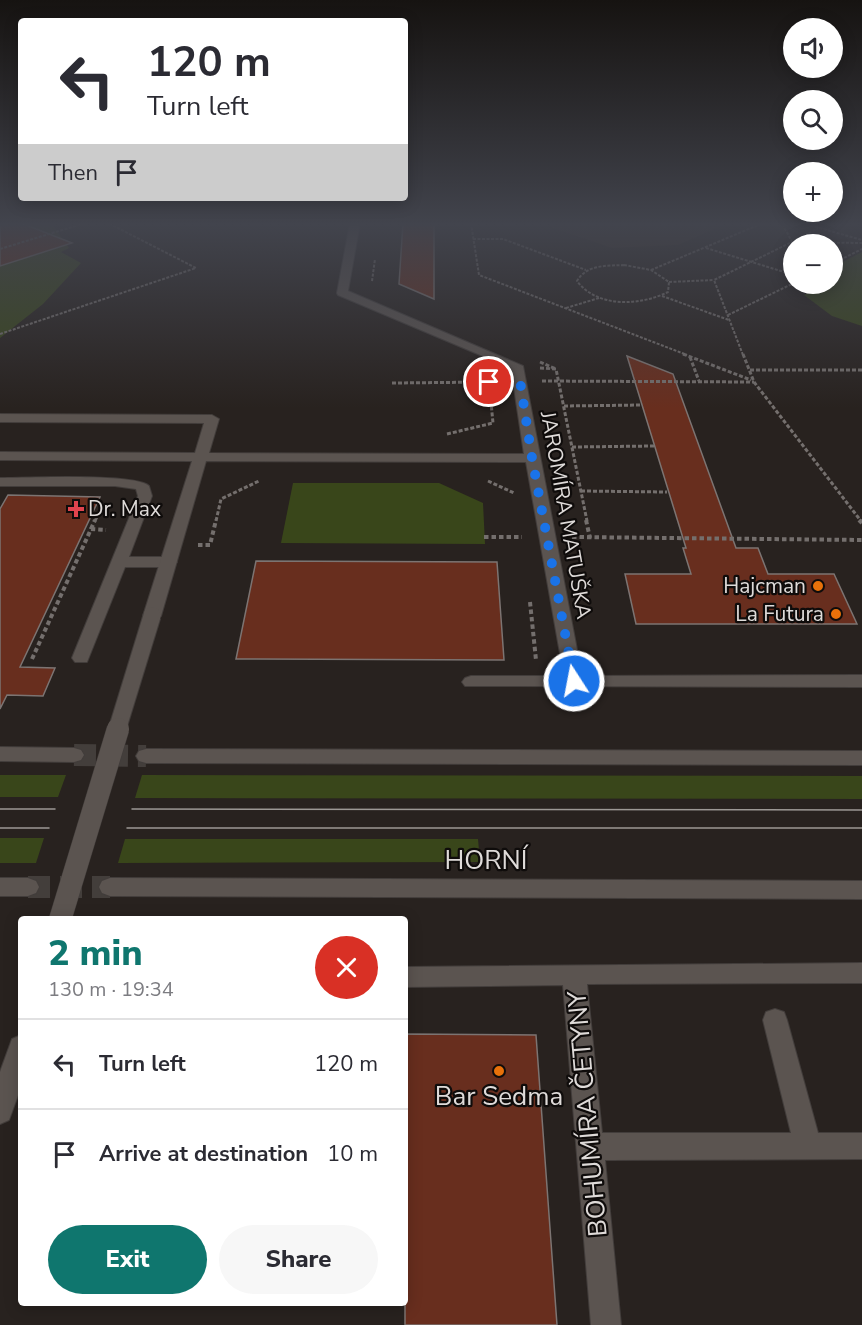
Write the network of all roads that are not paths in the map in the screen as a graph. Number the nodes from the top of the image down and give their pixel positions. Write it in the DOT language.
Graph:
graph roads {
  1 [pos="343,285"];
  2 [pos="0,417"];
  3 [pos="0,456"];
  4 [pos="199,458"];
  5 [pos="532,458"];
  6 [pos="0,482"];
  7 [pos="117,562"];
  8 [pos="169,562"];
  9 [pos="81,658"];
  10 [pos="574,681"];
  11 [pos="862,681"];
  12 [pos="471,682"];
  13 [pos="0,754"];
  14 [pos="74,755"];
  15 [pos="146,756"];
  16 [pos="862,758"];
  17 [pos="0,887"];
  18 [pos="28,887"];
  19 [pos="110,887"];
  20 [pos="862,890"];
  21 [pos="61,916"];
  22 [pos="862,973"];
  23 [pos="574,974"];
  24 [pos="408,977"];
  25 [pos="775,1020"];
  26 [pos="18,1055"];
  27 [pos="0,1110"];
  28 [pos="808,1146"];
  29 [pos="862,1146"];
  30 [pos="590,1147"];
  31 [pos="606,1325"];
  1 -- 5 [label="street, JAROMÍRA MATUŠKA"];
  2 -- 4 [label="street"];
  3 -- 4 [label="street"];
  4 -- 5 [label="street"];
  4 -- 8 [label="street"];
  5 -- 10 [label="street, JAROMÍRA MATUŠKA"];
  6 -- 7 [label="street"];
  7 -- 8 [label="street"];
  7 -- 9 [label="street"];
  8 -- 21 [label="street, bridge"];
  10 -- 11 [label="street"];
  10 -- 12 [label="street"];
  13 -- 14 [label="street"];
  15 -- 16 [label="street"];
  17 -- 18 [label="street"];
  19 -- 20 [label="street, HORNÍ"];
  22 -- 23 [label="street, BOHUMÍRA ČETYNY"];
  23 -- 24 [label="street"];
  23 -- 30 [label="street, BOHUMÍRA ČETYNY"];
  25 -- 28 [label="street"];
  26 -- 27 [label="street"];
  28 -- 29 [label="street"];
  28 -- 30 [label="street"];
  30 -- 31 [label="street, BOHUMÍRA ČETYNY"];
}
